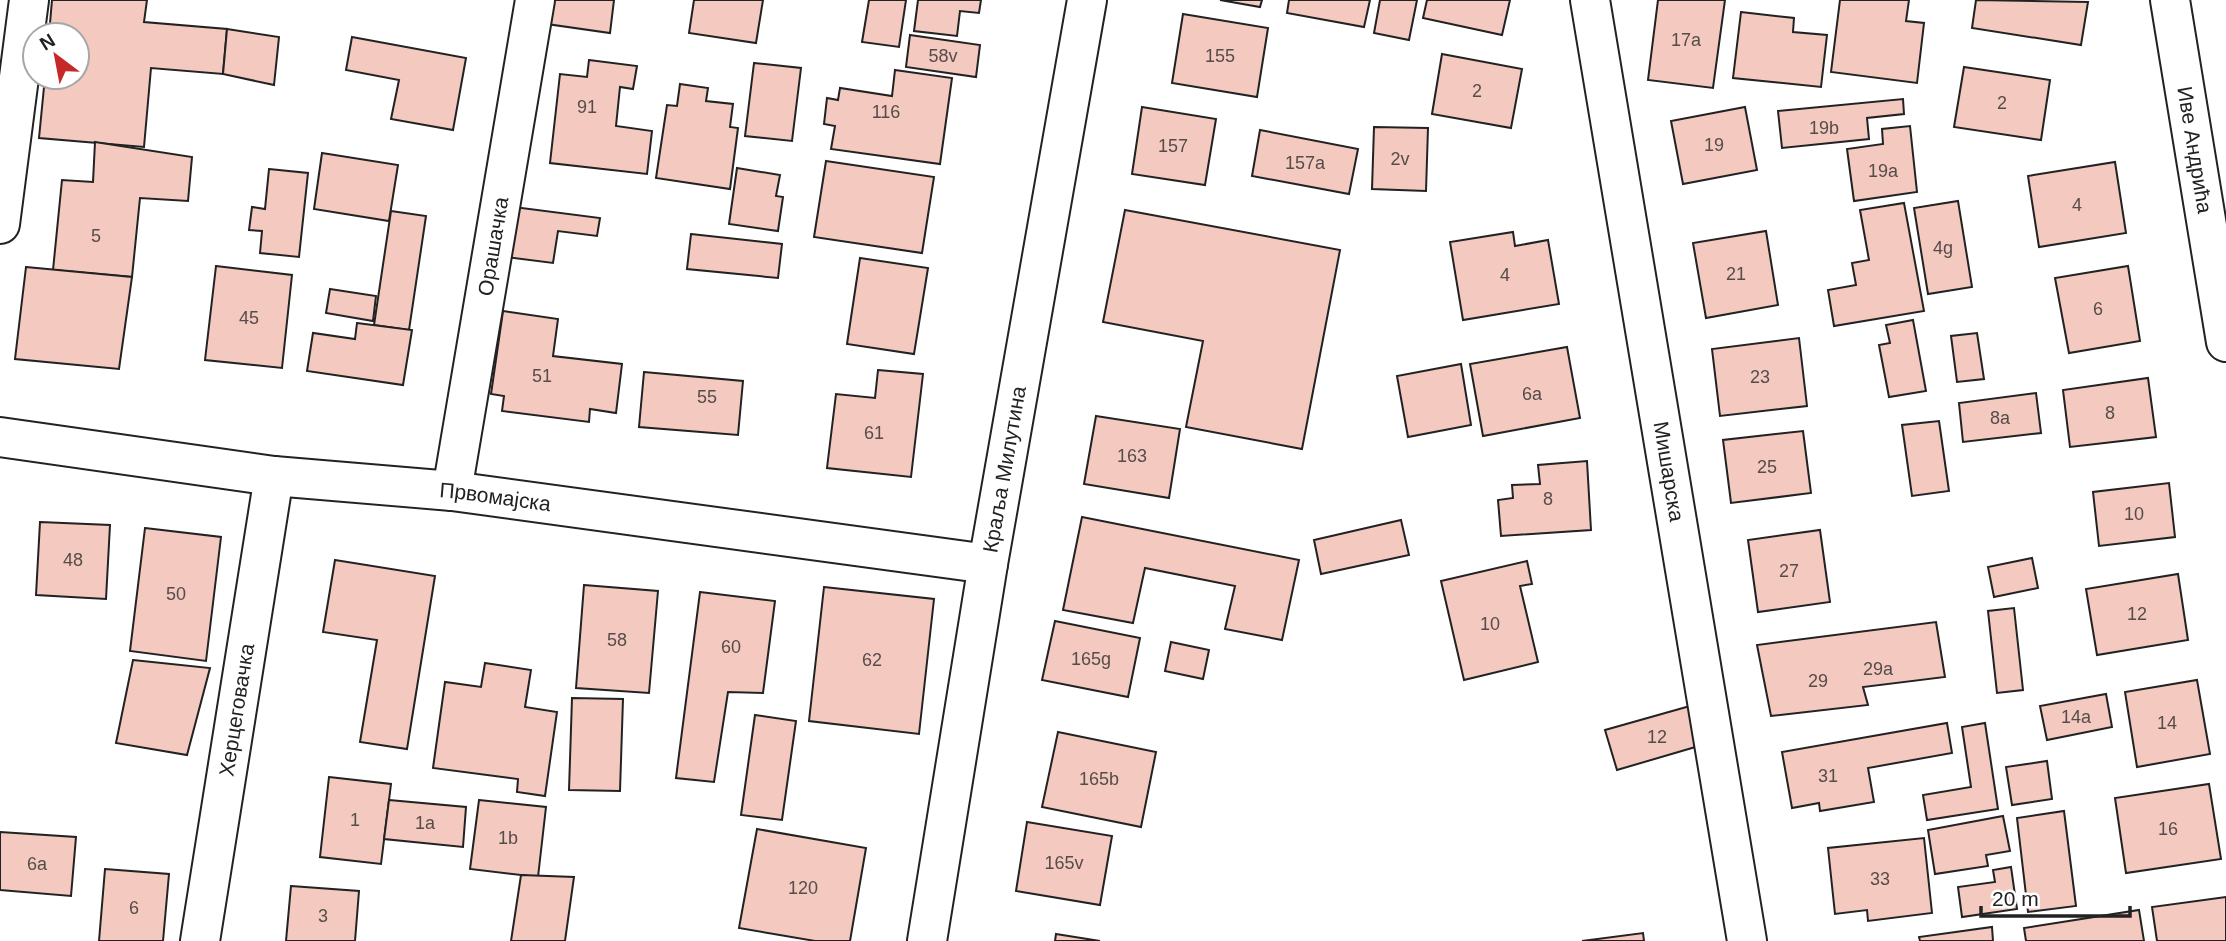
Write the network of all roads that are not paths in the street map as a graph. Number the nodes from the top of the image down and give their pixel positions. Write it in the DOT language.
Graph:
graph roads {
  1 [pos="29,0"];
  2 [pos="535,0"];
  3 [pos="1087,0"];
  4 [pos="1590,0"];
  5 [pos="2171,0"];
  6 [pos="0,224"];
  7 [pos="2226,342"];
  8 [pos="0,437"];
  9 [pos="274,476"];
  10 [pos="452,491"];
  11 [pos="988,564"];
  12 [pos="200,941"];
  13 [pos="927,941"];
  14 [pos="1747,941"];
  1 -- 6 [label="street"];
  2 -- 10 [label="street, Орашачка"];
  3 -- 11 [label="street, Краља Милутина"];
  4 -- 14 [label="street, Мишарска"];
  5 -- 7 [label="street, Иве Андрића"];
  8 -- 9 [label="street, Првомајска"];
  9 -- 10 [label="street, Првомајска"];
  9 -- 12 [label="street, Херцеговачка"];
  10 -- 11 [label="street, Првомајска"];
  11 -- 13 [label="street, Краља Милутина"];
}
